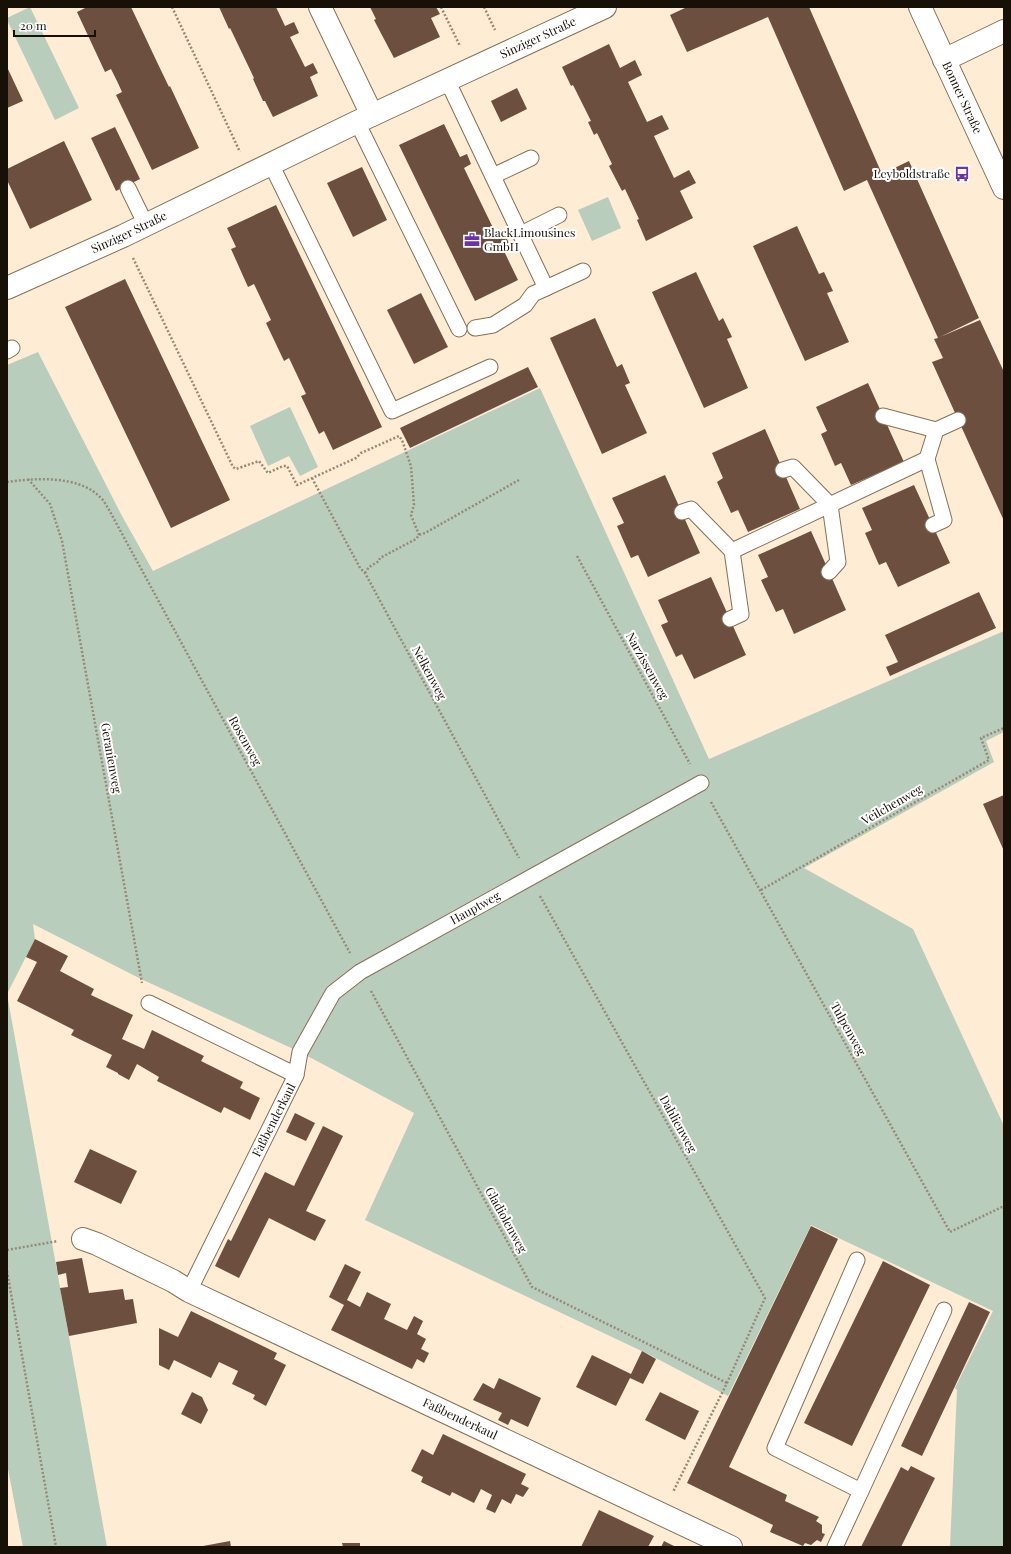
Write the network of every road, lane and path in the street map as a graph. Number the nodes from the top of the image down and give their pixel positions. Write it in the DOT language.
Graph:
graph roads {
  1 [pos="172,7"];
  2 [pos="320,7"];
  3 [pos="441,7"];
  4 [pos="605,7"];
  5 [pos="920,7"];
  6 [pos="1004,31"];
  7 [pos="944,60"];
  8 [pos="471,69"];
  9 [pos="447,80"];
  10 [pos="364,118"];
  11 [pos="531,158"];
  12 [pos="272,164"];
  13 [pos="250,174"];
  14 [pos="493,176"];
  15 [pos="128,188"];
  16 [pos="1004,188"];
  17 [pos="559,215"];
  18 [pos="146,224"];
  19 [pos="521,234"];
  20 [pos="123,236"];
  21 [pos="584,271"];
  22 [pos="7,288"];
  23 [pos="546,288"];
  24 [pos="475,328"];
  25 [pos="459,329"];
  26 [pos="490,367"];
  27 [pos="883,416"];
  28 [pos="958,420"];
  29 [pos="936,430"];
  30 [pos="927,459"];
  31 [pos="783,470"];
  32 [pos="312,478"];
  33 [pos="28,479"];
  34 [pos="520,480"];
  35 [pos="7,482"];
  36 [pos="830,505"];
  37 [pos="682,512"];
  38 [pos="933,525"];
  39 [pos="419,535"];
  40 [pos="732,551"];
  41 [pos="577,556"];
  42 [pos="829,572"];
  43 [pos="364,573"];
  44 [pos="730,619"];
  45 [pos="1004,728"];
  46 [pos="701,784"];
  47 [pos="529,877"];
  48 [pos="761,890"];
  49 [pos="360,972"];
  50 [pos="141,979"];
  51 [pos="149,1003"];
  52 [pos="296,1075"];
  53 [pos="1004,1206"];
  54 [pos="83,1240"];
  55 [pos="7,1250"];
  56 [pos="857,1260"];
  57 [pos="7,1271"];
  58 [pos="189,1291"];
  59 [pos="944,1310"];
  60 [pos="727,1383"];
  61 [pos="861,1491"];
  62 [pos="663,1514"];
  63 [pos="56,1547"];
  64 [pos="731,1547"];
  65 [pos="835,1547"];
  1 -- 13 [label="path"];
  2 -- 10 [label="street"];
  3 -- 8 [label="path"];
  4 -- 8 [label="street, Sinziger Straße"];
  5 -- 7 [label="street, Bonner Straße"];
  6 -- 7 [label="street"];
  7 -- 16 [label="street, Bonner Straße"];
  8 -- 9 [label="street, Sinziger Straße"];
  9 -- 10 [label="street, Sinziger Straße"];
  9 -- 14 [label="lane"];
  10 -- 12 [label="street, Sinziger Straße"];
  10 -- 25 [label="lane"];
  11 -- 14 [label="lane"];
  12 -- 13 [label="street, Sinziger Straße"];
  12 -- 26 [label="lane"];
  13 -- 18 [label="street, Sinziger Straße"];
  14 -- 19 [label="lane"];
  15 -- 18 [label="lane"];
  17 -- 19 [label="lane"];
  18 -- 20 [label="street, Sinziger Straße"];
  19 -- 23 [label="lane"];
  20 -- 22 [label="street, Sinziger Straße"];
  20 -- 32 [label="path"];
  21 -- 23 [label="lane"];
  23 -- 24 [label="lane"];
  27 -- 29 [label="lane"];
  28 -- 29 [label="lane"];
  29 -- 30 [label="lane"];
  30 -- 36 [label="lane"];
  30 -- 38 [label="lane"];
  31 -- 36 [label="lane"];
  32 -- 39 [label="path"];
  32 -- 43 [label="path, Nelkenweg"];
  33 -- 35 [label="path, Rosenweg"];
  33 -- 49 [label="path, Rosenweg"];
  33 -- 50 [label="path, Geranienweg"];
  34 -- 39 [label="path"];
  36 -- 40 [label="lane"];
  36 -- 42 [label="lane"];
  37 -- 40 [label="lane"];
  39 -- 43 [label="path"];
  40 -- 44 [label="lane"];
  41 -- 46 [label="path, Narzissenweg"];
  43 -- 47 [label="path, Nelkenweg"];
  45 -- 48 [label="path, Veilchenweg"];
  46 -- 47 [label="lane, Hauptweg"];
  46 -- 48 [label="path, Tulpenweg"];
  47 -- 49 [label="lane, Hauptweg"];
  47 -- 60 [label="path, Dahlienweg"];
  48 -- 53 [label="path, Tulpenweg"];
  49 -- 52 [label="lane, Hauptweg"];
  49 -- 60 [label="path, Gladiolenweg"];
  51 -- 52 [label="lane, Faßbenderkaul"];
  52 -- 58 [label="lane, Faßbenderkaul"];
  54 -- 55 [label="path"];
  54 -- 58 [label="street, Faßbenderkaul"];
  56 -- 61 [label="lane"];
  57 -- 63 [label="path"];
  58 -- 62 [label="street, Faßbenderkaul"];
  59 -- 61 [label="lane"];
  60 -- 62 [label="path"];
  61 -- 65 [label="lane"];
  62 -- 64 [label="street, Faßbenderkaul"];
}
